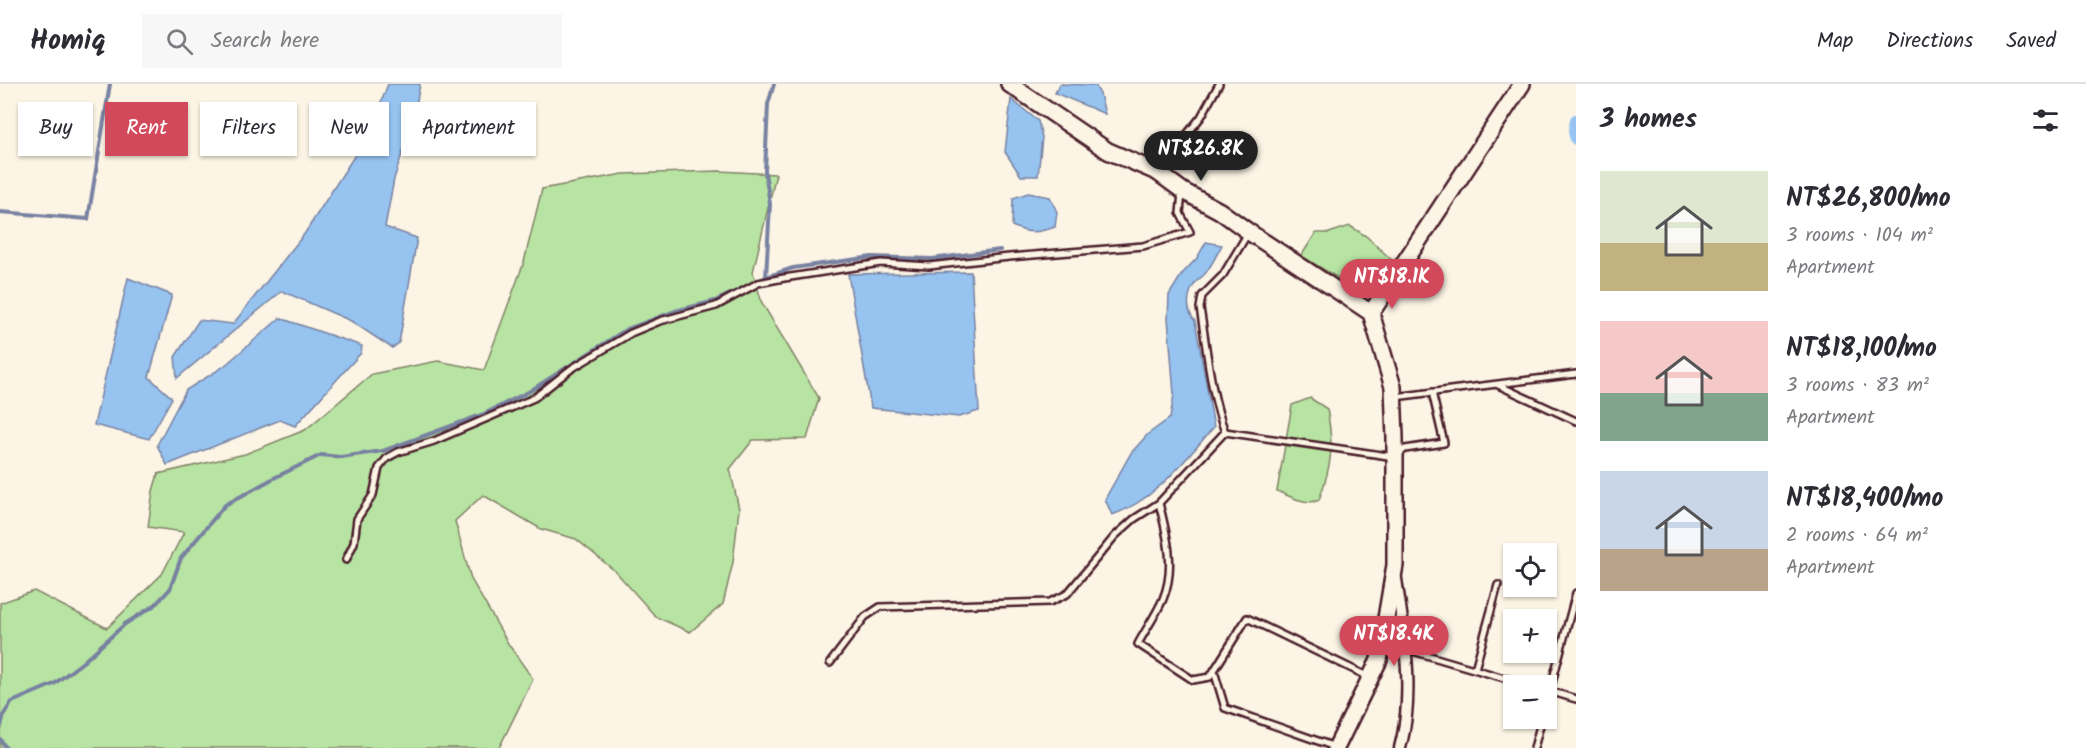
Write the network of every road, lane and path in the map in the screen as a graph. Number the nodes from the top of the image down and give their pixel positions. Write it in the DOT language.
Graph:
graph roads {
  1 [pos="1009,84"];
  2 [pos="1219,84"];
  3 [pos="1522,84"];
  4 [pos="1157,172"];
  5 [pos="1183,191"];
  6 [pos="1249,232"];
  7 [pos="1371,313"];
  8 [pos="1576,374"];
  9 [pos="1496,384"];
  10 [pos="1432,392"];
  11 [pos="1394,397"];
  12 [pos="1576,421"];
  13 [pos="1225,432"];
  14 [pos="1395,457"];
  15 [pos="1159,503"];
  16 [pos="346,560"];
  17 [pos="1395,565"];
  18 [pos="1498,585"];
  19 [pos="1576,593"];
  20 [pos="1382,640"];
  21 [pos="1406,649"];
  22 [pos="830,663"];
  23 [pos="1475,669"];
  24 [pos="1214,671"];
  25 [pos="1553,675"];
  26 [pos="1371,677"];
  27 [pos="1503,678"];
  28 [pos="1557,693"];
  29 [pos="1576,699"];
  30 [pos="1539,729"];
  31 [pos="1337,748"];
  32 [pos="1400,748"];
  33 [pos="1534,748"];
  1 -- 4 [label="main road"];
  2 -- 4 [label="lane"];
  3 -- 7 [label="main road"];
  4 -- 5 [label="main road"];
  5 -- 6 [label="main road"];
  5 -- 16 [label="lane"];
  6 -- 7 [label="main road"];
  6 -- 13 [label="lane"];
  7 -- 11 [label="main road"];
  8 -- 9 [label="lane"];
  9 -- 10 [label="lane"];
  9 -- 12 [label="lane"];
  10 -- 11 [label="lane"];
  10 -- 14 [label="lane"];
  11 -- 14 [label="main road"];
  13 -- 14 [label="lane"];
  13 -- 15 [label="lane"];
  14 -- 17 [label="main road"];
  15 -- 22 [label="lane"];
  15 -- 24 [label="lane"];
  17 -- 20 [label="main road"];
  17 -- 21 [label="street"];
  18 -- 23 [label="lane"];
  19 -- 25 [label="lane"];
  20 -- 21 [label="lane"];
  20 -- 26 [label="main road"];
  21 -- 23 [label="lane"];
  21 -- 32 [label="street"];
  23 -- 27 [label="lane"];
  24 -- 26 [label="lane"];
  24 -- 31 [label="lane"];
  26 -- 31 [label="main road"];
  28 -- 29 [label="lane"];
  30 -- 33 [label="lane"];
}
